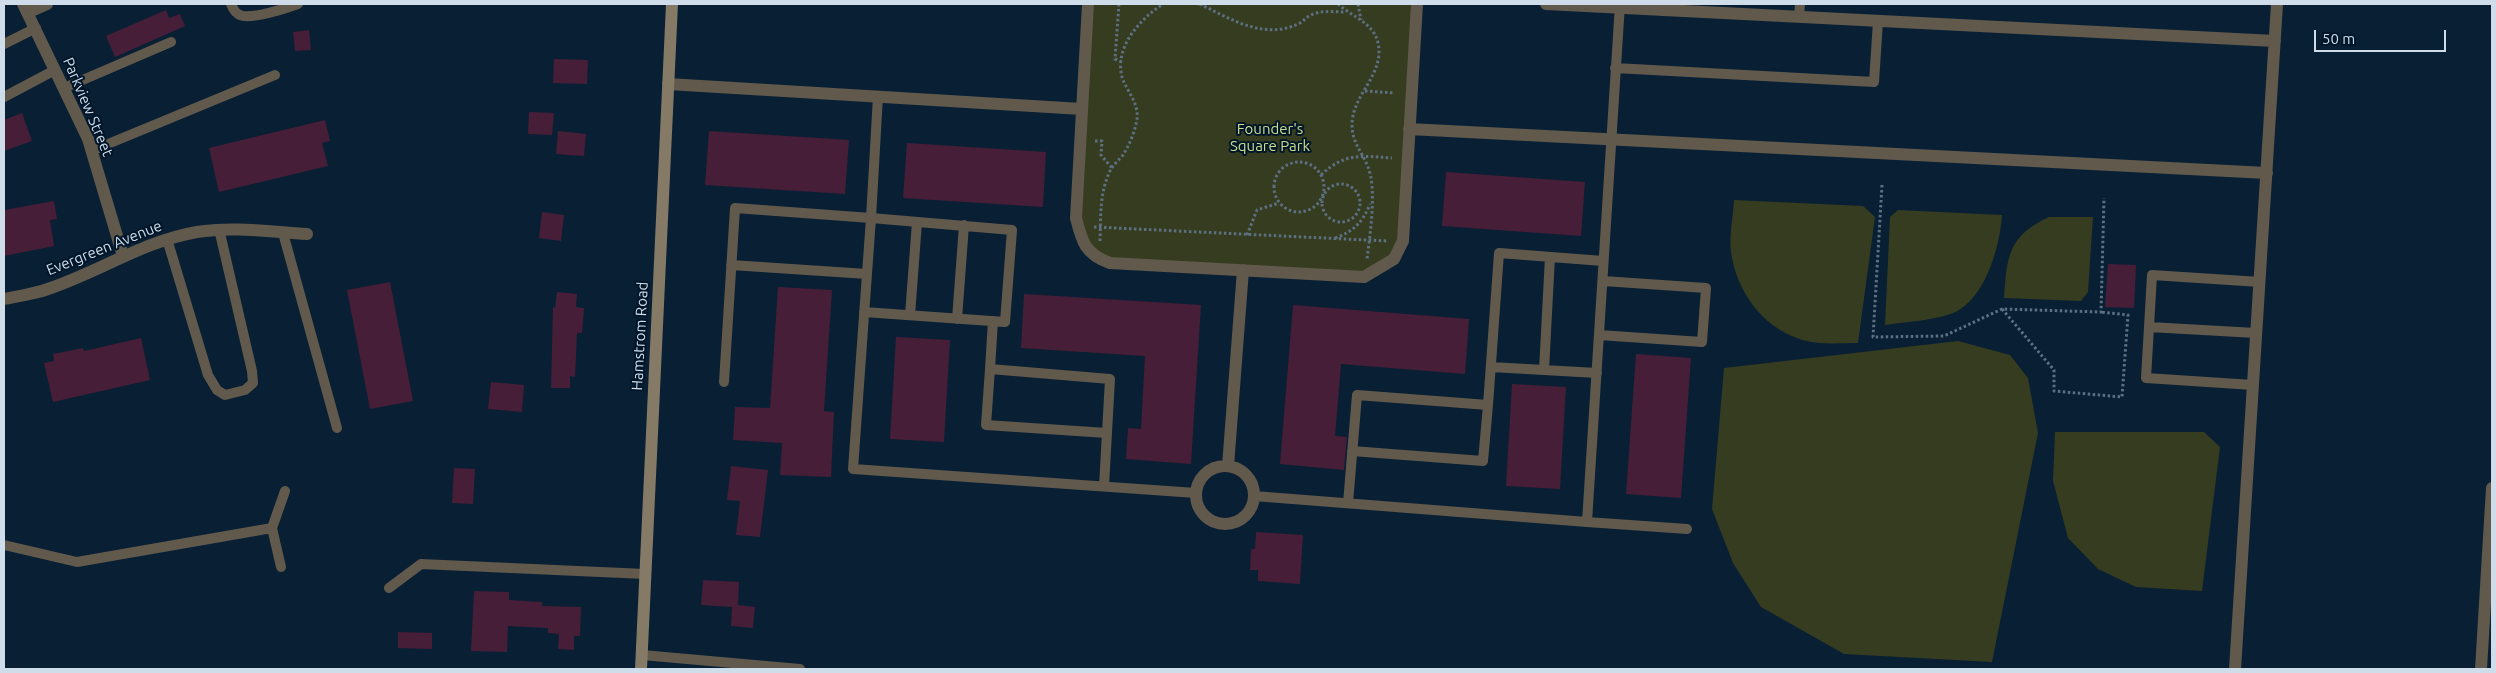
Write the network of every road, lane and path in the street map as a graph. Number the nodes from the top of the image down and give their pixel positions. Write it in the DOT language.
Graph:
graph roads {
  1 [pos="47,4"];
  2 [pos="231,4"];
  3 [pos="298,4"];
  4 [pos="672,4"];
  5 [pos="1088,4"];
  6 [pos="1119,4"];
  7 [pos="1164,4"];
  8 [pos="1198,4"];
  9 [pos="1204,4"];
  10 [pos="1338,4"];
  11 [pos="1358,4"];
  12 [pos="1417,4"];
  13 [pos="1546,4"];
  14 [pos="2277,4"];
  15 [pos="1620,6"];
  16 [pos="26,8"];
  17 [pos="1799,10"];
  18 [pos="1346,12"];
  19 [pos="1361,20"];
  20 [pos="1878,21"];
  21 [pos="36,28"];
  22 [pos="2275,41"];
  23 [pos="171,42"];
  24 [pos="4,44"];
  25 [pos="1122,62"];
  26 [pos="1615,68"];
  27 [pos="55,70"];
  28 [pos="275,75"];
  29 [pos="668,84"];
  30 [pos="64,88"];
  31 [pos="1365,91"];
  32 [pos="1395,93"];
  33 [pos="878,96"];
  34 [pos="4,97"];
  35 [pos="1082,108"];
  36 [pos="1409,129"];
  37 [pos="1611,140"];
  38 [pos="1094,141"];
  39 [pos="91,151"];
  40 [pos="1362,156"];
  41 [pos="1392,158"];
  42 [pos="1112,168"];
  43 [pos="2266,173"];
  44 [pos="1321,175"];
  45 [pos="1882,185"];
  46 [pos="1322,198"];
  47 [pos="2104,198"];
  48 [pos="1371,199"];
  49 [pos="1279,203"];
  50 [pos="871,218"];
  51 [pos="917,222"];
  52 [pos="964,225"];
  53 [pos="1078,226"];
  54 [pos="1100,227"];
  55 [pos="219,229"];
  56 [pos="283,233"];
  57 [pos="307,234"];
  58 [pos="1247,235"];
  59 [pos="167,239"];
  60 [pos="1333,239"];
  61 [pos="1370,240"];
  62 [pos="1403,241"];
  63 [pos="124,256"];
  64 [pos="1550,257"];
  65 [pos="1099,259"];
  66 [pos="1604,261"];
  67 [pos="731,265"];
  68 [pos="1243,270"];
  69 [pos="867,274"];
  70 [pos="1364,277"];
  71 [pos="1603,281"];
  72 [pos="2260,282"];
  73 [pos="4,299"];
  74 [pos="2002,309"];
  75 [pos="864,312"];
  76 [pos="2101,312"];
  77 [pos="910,315"];
  78 [pos="958,319"];
  79 [pos="993,321"];
  80 [pos="2149,327"];
  81 [pos="2256,333"];
  82 [pos="1599,335"];
  83 [pos="1491,367"];
  84 [pos="990,369"];
  85 [pos="1544,370"];
  86 [pos="1597,373"];
  87 [pos="724,382"];
  88 [pos="2253,385"];
  89 [pos="1488,405"];
  90 [pos="336,428"];
  91 [pos="1107,433"];
  92 [pos="1352,451"];
  93 [pos="1228,466"];
  94 [pos="1104,486"];
  95 [pos="2492,488"];
  96 [pos="285,491"];
  97 [pos="1196,493"];
  98 [pos="1254,496"];
  99 [pos="1348,503"];
  100 [pos="1588,522"];
  101 [pos="272,528"];
  102 [pos="1687,529"];
  103 [pos="4,545"];
  104 [pos="281,567"];
  105 [pos="646,574"];
  106 [pos="389,588"];
  107 [pos="2487,647"];
  108 [pos="642,655"];
  109 [pos="641,669"];
  110 [pos="800,669"];
  111 [pos="2235,669"];
  112 [pos="2481,669"];
  1 -- 16 [label="street"];
  2 -- 3 [label="lane"];
  4 -- 29 [label="street, Hamstrom Road"];
  5 -- 35 [label="street"];
  6 -- 25 [label="path"];
  7 -- 25 [label="path"];
  8 -- 9 [label="path"];
  8 -- 18 [label="path"];
  10 -- 18 [label="path"];
  11 -- 19 [label="path"];
  12 -- 36 [label="street"];
  13 -- 15 [label="street"];
  14 -- 22 [label="street"];
  15 -- 17 [label="street"];
  15 -- 26 [label="lane"];
  16 -- 21 [label="street, Parkview Street"];
  17 -- 20 [label="street"];
  18 -- 19 [label="path"];
  19 -- 31 [label="path"];
  20 -- 22 [label="street"];
  20 -- 26 [label="lane"];
  21 -- 24 [label="lane"];
  21 -- 27 [label="street, Parkview Street"];
  22 -- 43 [label="street"];
  23 -- 30 [label="lane"];
  25 -- 42 [label="path"];
  26 -- 37 [label="lane"];
  27 -- 30 [label="street, Parkview Street"];
  27 -- 34 [label="lane"];
  28 -- 39 [label="lane"];
  29 -- 33 [label="street"];
  29 -- 105 [label="street, Hamstrom Road"];
  30 -- 39 [label="street, Parkview Street"];
  31 -- 32 [label="path"];
  31 -- 40 [label="path"];
  33 -- 35 [label="street"];
  33 -- 50 [label="lane"];
  35 -- 53 [label="street"];
  36 -- 37 [label="street"];
  36 -- 62 [label="street"];
  37 -- 43 [label="street"];
  37 -- 66 [label="lane"];
  38 -- 42 [label="path"];
  39 -- 63 [label="street, Parkview Street"];
  40 -- 41 [label="path"];
  40 -- 44 [label="path"];
  40 -- 48 [label="path"];
  42 -- 54 [label="path"];
  43 -- 72 [label="street"];
  44 -- 46 [label="path"];
  44 -- 49 [label="path"];
  45 -- 74 [label="path"];
  46 -- 46 [label="path"];
  46 -- 49 [label="path"];
  47 -- 76 [label="path"];
  48 -- 60 [label="path"];
  48 -- 61 [label="path"];
  49 -- 58 [label="path"];
  50 -- 51 [label="lane"];
  50 -- 67 [label="lane"];
  50 -- 69 [label="lane"];
  51 -- 52 [label="lane"];
  51 -- 77 [label="lane"];
  52 -- 78 [label="lane"];
  52 -- 79 [label="lane"];
  53 -- 54 [label="path"];
  53 -- 65 [label="street"];
  54 -- 58 [label="path"];
  54 -- 65 [label="path"];
  55 -- 56 [label="street, Evergreen Avenue"];
  55 -- 59 [label="street, Evergreen Avenue"];
  55 -- 59 [label="lane"];
  56 -- 57 [label="street, Evergreen Avenue"];
  56 -- 90 [label="lane"];
  58 -- 60 [label="path"];
  59 -- 63 [label="street, Evergreen Avenue"];
  60 -- 61 [label="path"];
  61 -- 62 [label="path"];
  61 -- 70 [label="path"];
  62 -- 70 [label="street"];
  63 -- 73 [label="street, Evergreen Avenue"];
  64 -- 66 [label="lane"];
  64 -- 83 [label="lane"];
  64 -- 85 [label="lane"];
  65 -- 68 [label="street"];
  66 -- 71 [label="lane"];
  67 -- 69 [label="lane"];
  67 -- 87 [label="lane"];
  68 -- 70 [label="street"];
  68 -- 93 [label="street"];
  69 -- 75 [label="lane"];
  71 -- 82 [label="lane"];
  71 -- 82 [label="lane"];
  72 -- 80 [label="lane"];
  72 -- 81 [label="street"];
  74 -- 76 [label="path"];
  74 -- 76 [label="path"];
  75 -- 77 [label="lane"];
  75 -- 94 [label="lane"];
  77 -- 78 [label="lane"];
  78 -- 79 [label="lane"];
  79 -- 84 [label="lane"];
  80 -- 81 [label="lane"];
  80 -- 88 [label="lane"];
  81 -- 88 [label="street"];
  82 -- 86 [label="lane"];
  83 -- 85 [label="lane"];
  83 -- 89 [label="lane"];
  84 -- 91 [label="lane"];
  84 -- 91 [label="lane"];
  85 -- 86 [label="lane"];
  86 -- 100 [label="lane"];
  88 -- 111 [label="street"];
  89 -- 92 [label="lane"];
  89 -- 92 [label="lane"];
  91 -- 94 [label="lane"];
  92 -- 99 [label="lane"];
  93 -- 97 [label="street"];
  93 -- 98 [label="street"];
  94 -- 97 [label="lane"];
  95 -- 107 [label="street"];
  96 -- 101 [label="lane"];
  97 -- 98 [label="street"];
  98 -- 99 [label="lane"];
  99 -- 100 [label="lane"];
  100 -- 102 [label="lane"];
  101 -- 103 [label="lane"];
  101 -- 104 [label="lane"];
  105 -- 106 [label="lane"];
  105 -- 108 [label="street, Hamstrom Road"];
  107 -- 112 [label="street"];
  108 -- 109 [label="street, Hamstrom Road"];
  108 -- 110 [label="lane"];
}
